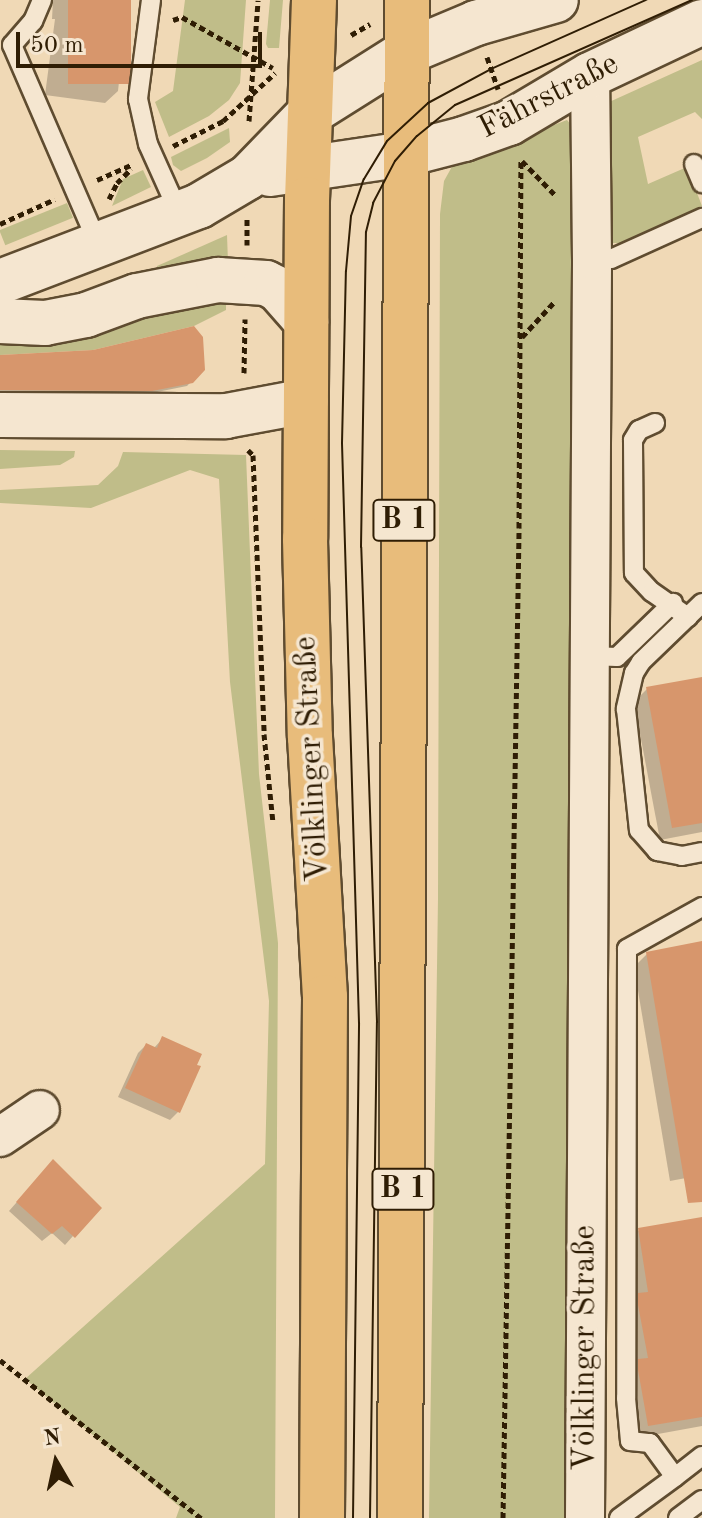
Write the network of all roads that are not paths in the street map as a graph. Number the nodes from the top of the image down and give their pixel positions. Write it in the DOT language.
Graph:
graph roads {
  1 [pos="42,0"];
  2 [pos="151,0"];
  3 [pos="314,0"];
  4 [pos="556,0"];
  5 [pos="391,11"];
  6 [pos="702,22"];
  7 [pos="407,52"];
  8 [pos="590,75"];
  9 [pos="310,113"];
  10 [pos="406,154"];
  11 [pos="694,164"];
  12 [pos="308,168"];
  13 [pos="248,177"];
  14 [pos="702,183"];
  15 [pos="179,213"];
  16 [pos="702,218"];
  17 [pos="102,224"];
  18 [pos="592,260"];
  19 [pos="0,282"];
  20 [pos="0,321"];
  21 [pos="306,321"];
  22 [pos="306,401"];
  23 [pos="0,415"];
  24 [pos="655,423"];
  25 [pos="673,603"];
  26 [pos="702,603"];
  27 [pos="688,617"];
  28 [pos="589,656"];
  29 [pos="702,852"];
  30 [pos="702,907"];
  31 [pos="40,1110"];
  32 [pos="0,1137"];
  33 [pos="702,1456"];
  34 [pos="675,1477"];
  35 [pos="702,1500"];
  36 [pos="322,1518"];
  37 [pos="400,1518"];
  38 [pos="585,1518"];
  39 [pos="619,1518"];
  40 [pos="678,1518"];
  1 -- 17 [label="lane"];
  2 -- 15 [label="lane"];
  3 -- 9 [label="main road, Völklinger Straße / B 1"];
  4 -- 7 [label="street, Fährstraße"];
  5 -- 7 [label="main road, B 1"];
  6 -- 8 [label="street, Fährstraße"];
  7 -- 9 [label="street, Fährstraße"];
  7 -- 10 [label="main road, B 1"];
  7 -- 12 [label="street"];
  8 -- 10 [label="street, Fährstraße"];
  8 -- 18 [label="street, Völklinger Straße"];
  9 -- 12 [label="main road, Völklinger Straße / B 1"];
  9 -- 13 [label="street, Fährstraße"];
  10 -- 12 [label="street, Fährstraße"];
  10 -- 37 [label="main road, B 1"];
  11 -- 14 [label="lane"];
  12 -- 13 [label="street, Fährstraße"];
  12 -- 21 [label="main road, Völklinger Straße / B 1"];
  13 -- 15 [label="street, Fährstraße"];
  15 -- 17 [label="street, Fährstraße"];
  16 -- 18 [label="lane"];
  17 -- 19 [label="street, Fährstraße"];
  18 -- 28 [label="street, Völklinger Straße"];
  20 -- 21 [label="street"];
  21 -- 22 [label="main road, Völklinger Straße / B 1"];
  22 -- 23 [label="street"];
  22 -- 36 [label="main road, Völklinger Straße / B 1"];
  24 -- 25 [label="lane"];
  25 -- 27 [label="lane"];
  25 -- 28 [label="lane"];
  26 -- 27 [label="lane"];
  27 -- 29 [label="lane"];
  28 -- 38 [label="street, Völklinger Straße"];
  30 -- 34 [label="lane"];
  31 -- 32 [label="street"];
  33 -- 34 [label="lane"];
  34 -- 39 [label="lane"];
  35 -- 40 [label="lane"];
}
